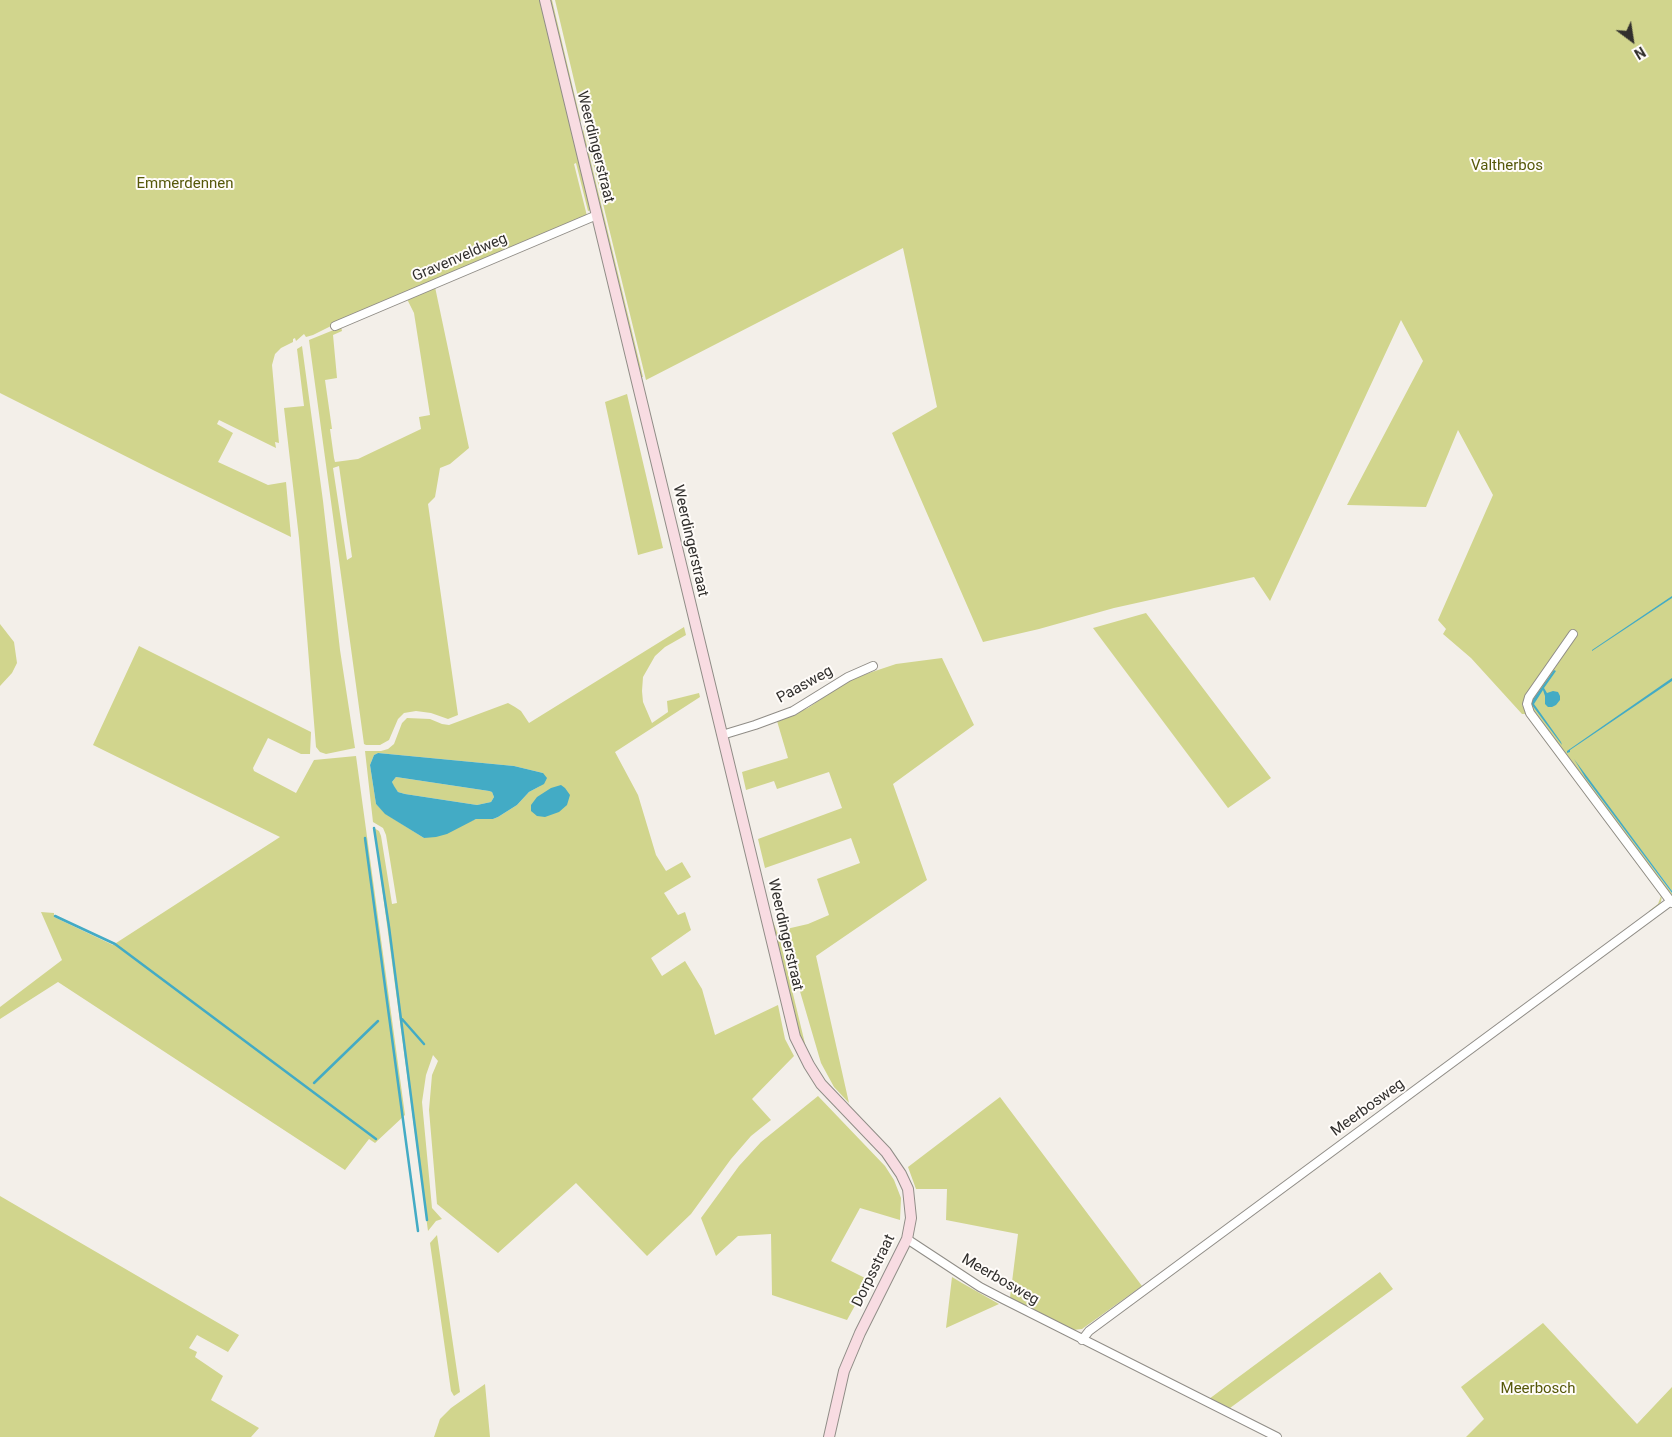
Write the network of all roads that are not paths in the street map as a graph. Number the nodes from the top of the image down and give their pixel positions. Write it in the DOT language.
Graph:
graph roads {
  1 [pos="544,0"];
  2 [pos="596,215"];
  3 [pos="335,326"];
  4 [pos="1573,634"];
  5 [pos="873,666"];
  6 [pos="722,735"];
  7 [pos="1671,902"];
  8 [pos="821,1084"];
  9 [pos="907,1239"];
  10 [pos="1082,1340"];
  11 [pos="829,1437"];
  12 [pos="1277,1437"];
  1 -- 2 [label="main road, Weerdingerstraat"];
  2 -- 3 [label="street, Gravenveldweg"];
  2 -- 6 [label="main road, Weerdingerstraat"];
  4 -- 7 [label="street"];
  5 -- 6 [label="street, Paasweg"];
  6 -- 8 [label="main road, Weerdingerstraat"];
  7 -- 10 [label="street, Meerbosweg"];
  8 -- 9 [label="main road, Dorpsstraat"];
  9 -- 10 [label="street, Meerbosweg"];
  9 -- 11 [label="main road, Dorpsstraat"];
  10 -- 12 [label="street, Meerbosweg"];
}
